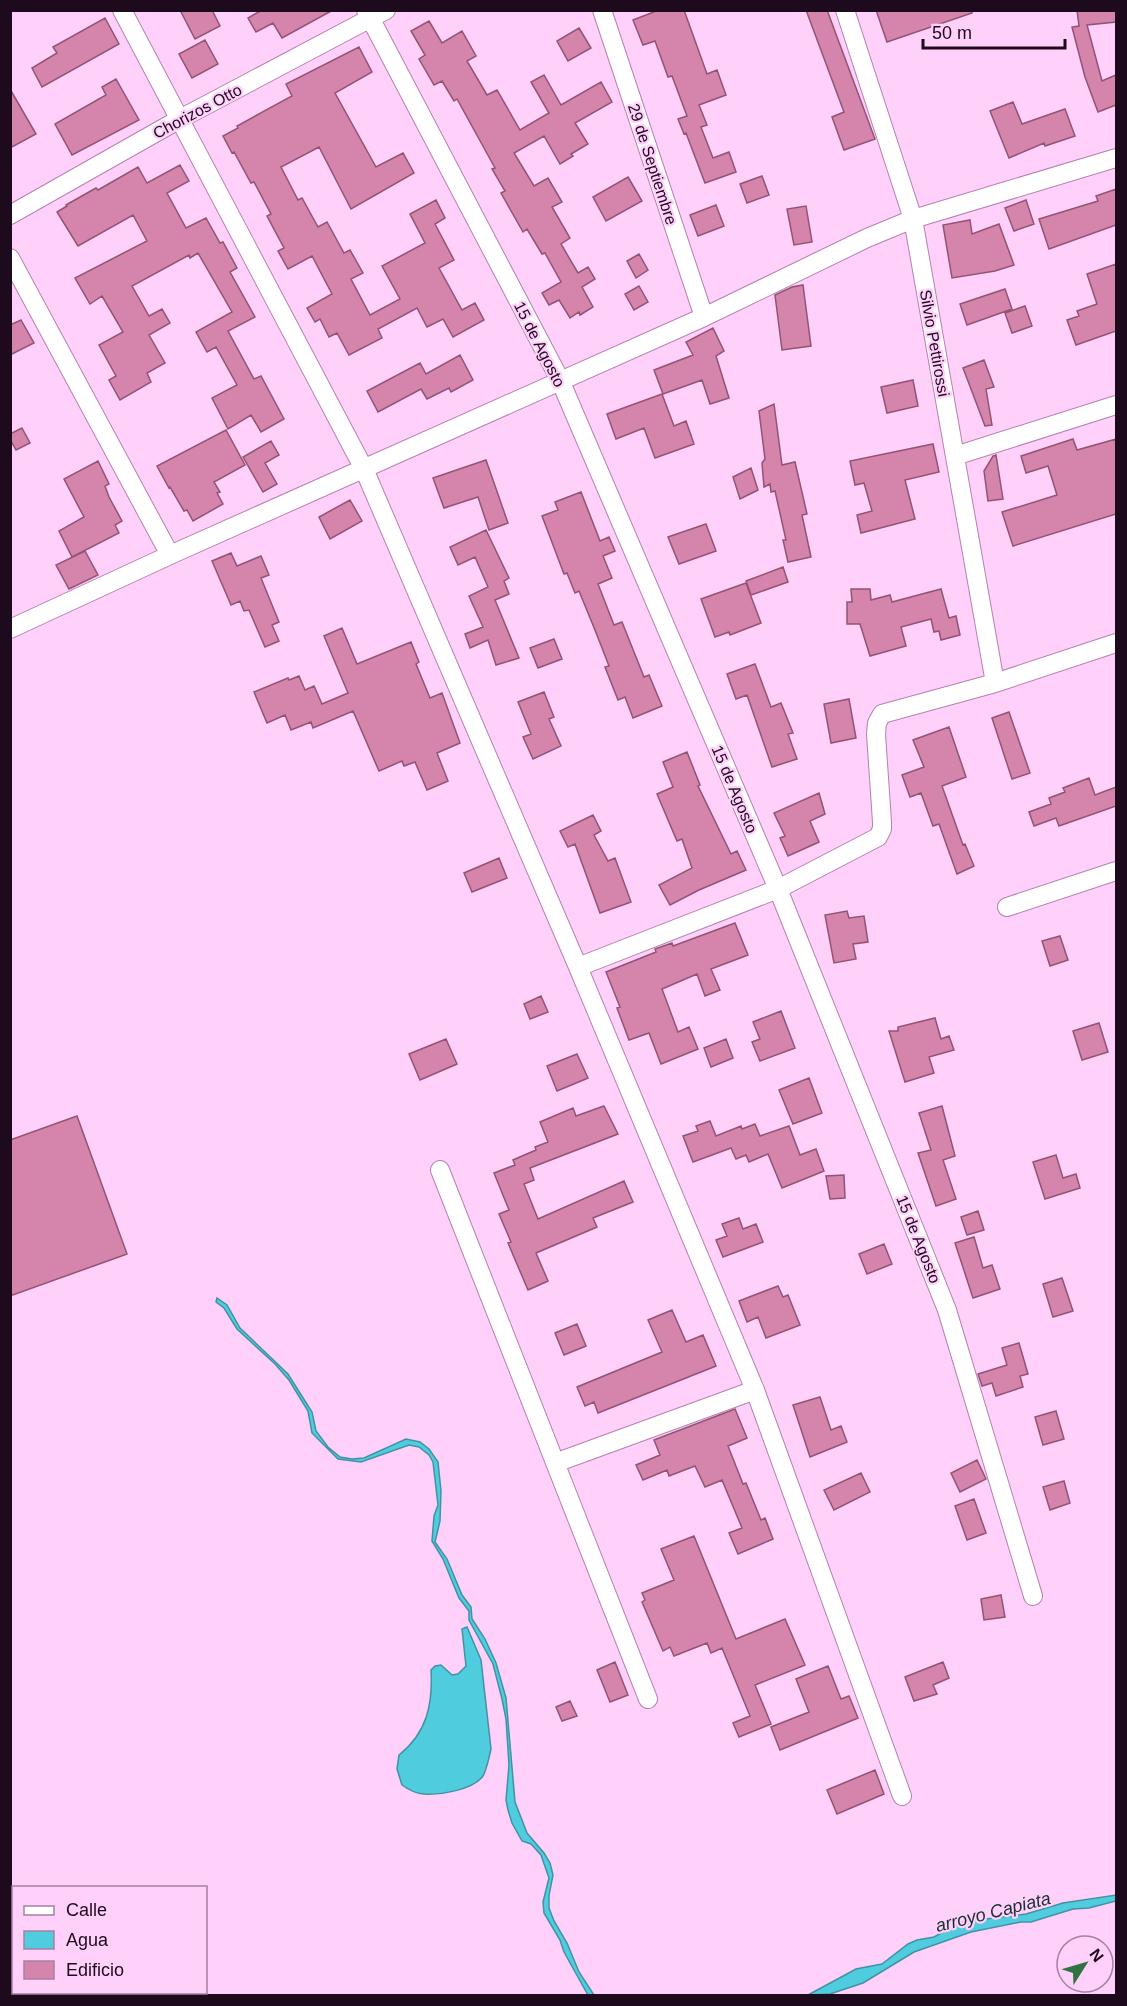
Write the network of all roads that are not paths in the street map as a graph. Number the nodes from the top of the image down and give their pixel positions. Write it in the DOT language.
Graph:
graph roads {
  1 [pos="122,10"];
  2 [pos="602,10"];
  3 [pos="845,10"];
  4 [pos="374,13"];
  5 [pos="178,120"];
  6 [pos="1116,158"];
  7 [pos="10,215"];
  8 [pos="914,219"];
  9 [pos="10,258"];
  10 [pos="704,317"];
  11 [pos="560,380"];
  12 [pos="1116,405"];
  13 [pos="955,456"];
  14 [pos="364,469"];
  15 [pos="170,555"];
  16 [pos="10,629"];
  17 [pos="1116,643"];
  18 [pos="995,683"];
  19 [pos="1116,872"];
  20 [pos="778,889"];
  21 [pos="1007,907"];
  22 [pos="578,967"];
  23 [pos="440,1170"];
  24 [pos="754,1390"];
  25 [pos="555,1463"];
  26 [pos="1033,1596"];
  27 [pos="648,1699"];
  28 [pos="902,1796"];
  1 -- 5 [label="street"];
  2 -- 10 [label="street, 29 de Septiembre"];
  3 -- 8 [label="street, Silvio Pettirossi"];
  4 -- 5 [label="street, Chorizos Otto"];
  4 -- 11 [label="street, 15 de Agosto"];
  5 -- 7 [label="street, Chorizos Otto"];
  5 -- 14 [label="street"];
  6 -- 8 [label="street"];
  8 -- 10 [label="street"];
  8 -- 13 [label="street, Silvio Pettirossi"];
  9 -- 15 [label="street"];
  10 -- 11 [label="street"];
  11 -- 14 [label="street"];
  11 -- 20 [label="street, 15 de Agosto"];
  12 -- 13 [label="street"];
  13 -- 18 [label="street, Silvio Pettirossi"];
  14 -- 15 [label="street"];
  14 -- 22 [label="street"];
  15 -- 16 [label="street"];
  17 -- 18 [label="street"];
  18 -- 20 [label="street"];
  19 -- 21 [label="street"];
  20 -- 22 [label="street"];
  20 -- 26 [label="street, 15 de Agosto"];
  22 -- 24 [label="street"];
  23 -- 25 [label="street"];
  24 -- 25 [label="street"];
  24 -- 28 [label="street"];
  25 -- 27 [label="street"];
}
